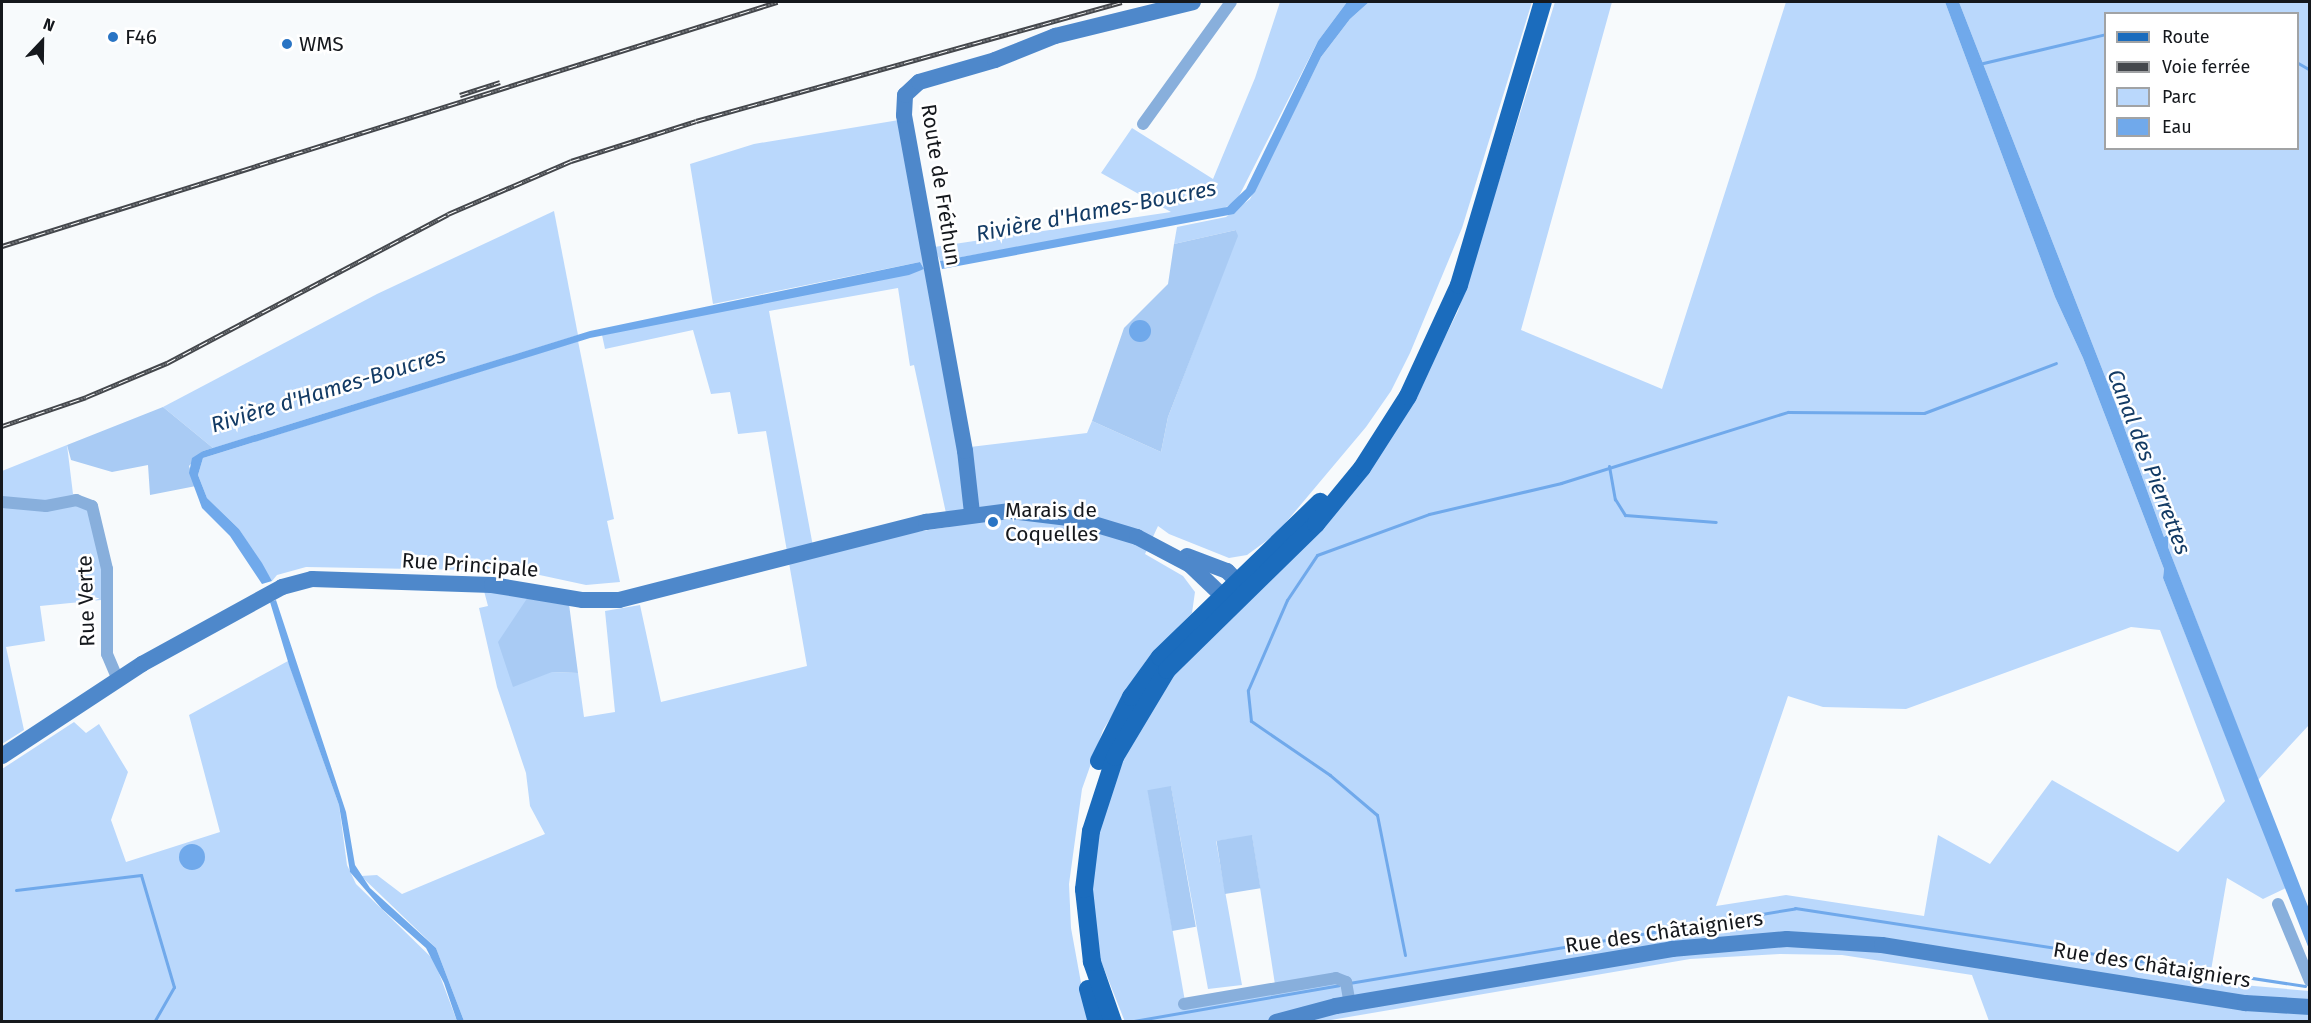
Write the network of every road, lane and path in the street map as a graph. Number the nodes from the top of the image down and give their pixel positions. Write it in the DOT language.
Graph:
graph roads {
  1 [pos="1193,2"];
  2 [pos="1231,2"];
  3 [pos="1543,2"];
  4 [pos="1143,124"];
  5 [pos="2,502"];
  6 [pos="972,513"];
  7 [pos="1146,541"];
  8 [pos="1243,586"];
  9 [pos="1228,600"];
  10 [pos="118,680"];
  11 [pos="2,756"];
  12 [pos="2278,904"];
  13 [pos="2310,981"];
  14 [pos="1348,993"];
  15 [pos="1184,1004"];
  16 [pos="2310,1007"];
  17 [pos="1097,1022"];
  18 [pos="1113,1022"];
  19 [pos="1276,1022"];
  1 -- 6 [label="street, Route de Fréthun"];
  2 -- 4 [label="street"];
  3 -- 8 [label="main road"];
  5 -- 10 [label="street, Rue Verte"];
  6 -- 7 [label="street, Rue Principale"];
  6 -- 10 [label="street, Rue Principale"];
  7 -- 8 [label="street"];
  7 -- 9 [label="street"];
  8 -- 9 [label="main road"];
  9 -- 17 [label="main road"];
  9 -- 18 [label="main road"];
  10 -- 11 [label="street, Rue Principale"];
  12 -- 13 [label="street"];
  14 -- 15 [label="street"];
  14 -- 16 [label="street, Rue des Châtaigniers"];
  14 -- 19 [label="street, Rue des Châtaigniers"];
}
